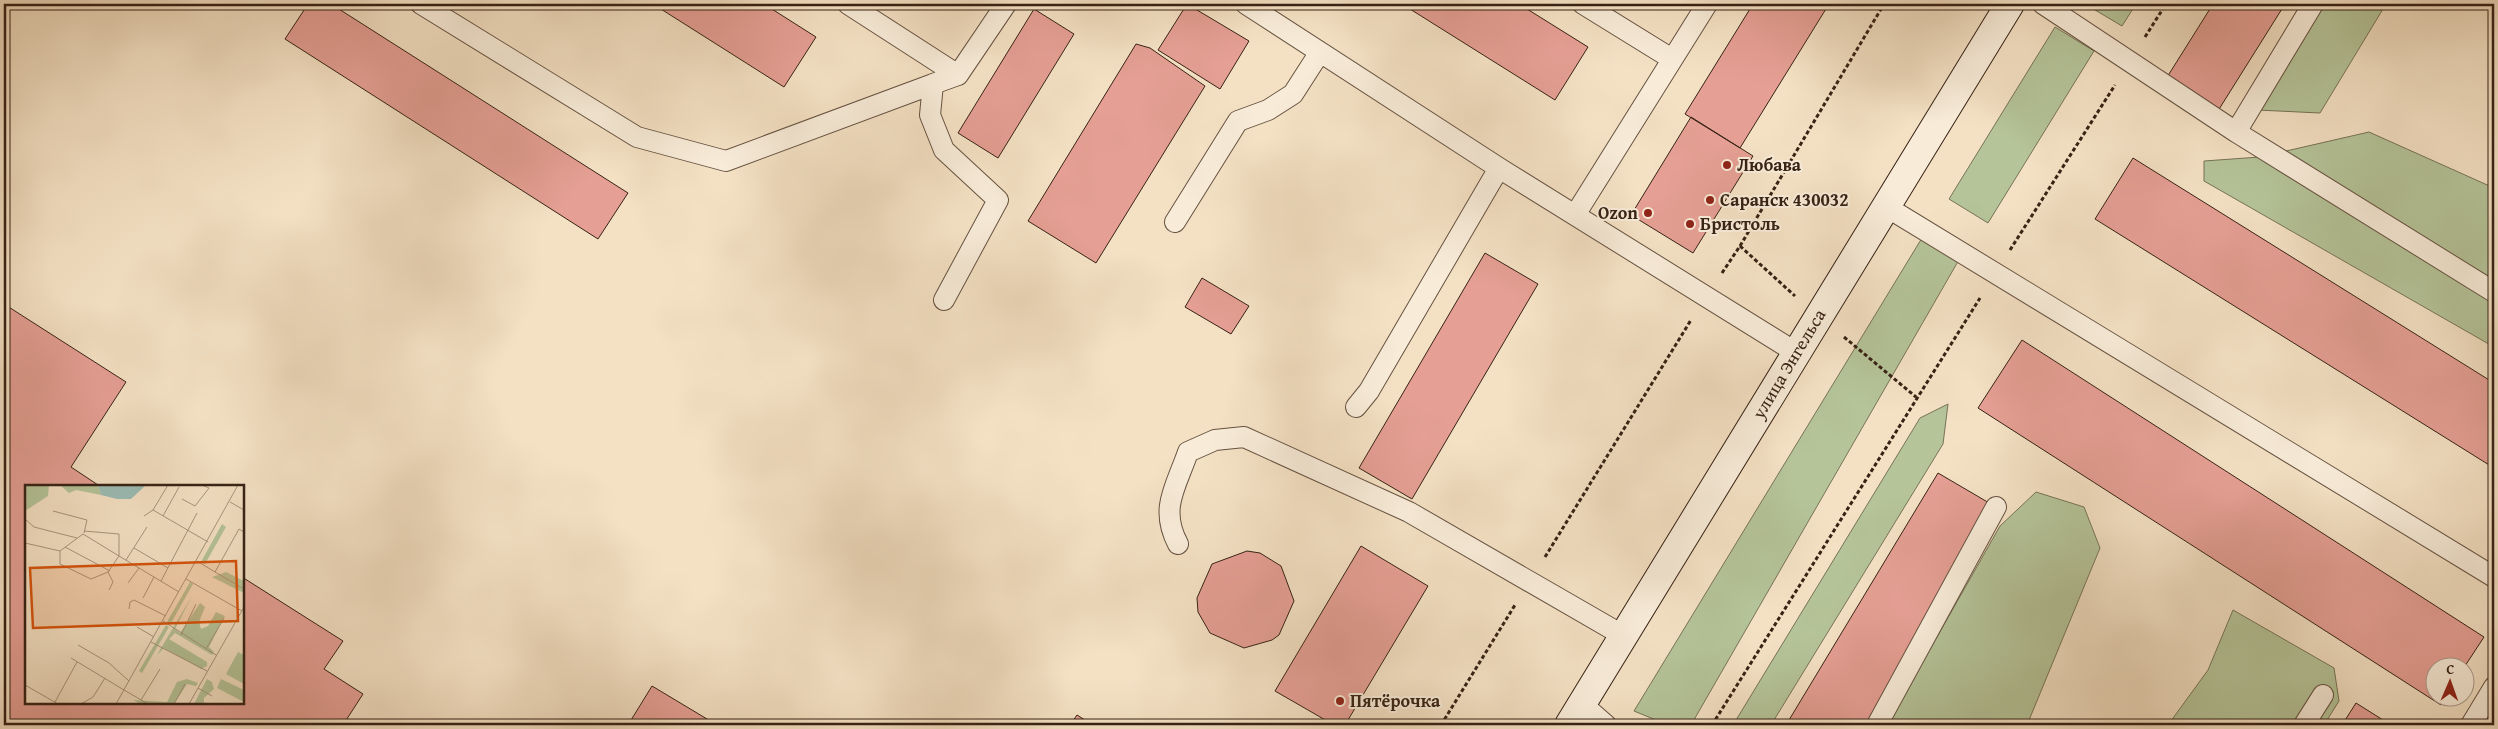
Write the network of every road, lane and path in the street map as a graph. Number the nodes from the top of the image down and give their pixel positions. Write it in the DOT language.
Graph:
graph roads {
  1 [pos="421,4"];
  2 [pos="848,4"];
  3 [pos="1006,4"];
  4 [pos="1246,4"];
  5 [pos="1583,4"];
  6 [pos="1707,4"];
  7 [pos="1884,4"];
  8 [pos="2010,4"];
  9 [pos="2043,4"];
  10 [pos="2166,4"];
  11 [pos="2313,4"];
  12 [pos="1320,52"];
  13 [pos="1672,59"];
  14 [pos="2130,62"];
  15 [pos="958,75"];
  16 [pos="933,84"];
  17 [pos="2236,132"];
  18 [pos="1499,168"];
  19 [pos="1886,206"];
  20 [pos="1575,215"];
  21 [pos="1175,222"];
  22 [pos="1996,273"];
  23 [pos="2494,292"];
  24 [pos="1705,296"];
  25 [pos="944,300"];
  26 [pos="1797,353"];
  27 [pos="1356,407"];
  28 [pos="1996,507"];
  29 [pos="1178,544"];
  30 [pos="2494,578"];
  31 [pos="1530,581"];
  32 [pos="1624,636"];
  33 [pos="2494,687"];
  34 [pos="2323,695"];
  35 [pos="1575,715"];
  36 [pos="1441,725"];
  37 [pos="1606,725"];
  38 [pos="1712,725"];
  39 [pos="1877,725"];
  40 [pos="2304,725"];
  41 [pos="2471,725"];
  1 -- 16 [label="lane"];
  2 -- 15 [label="lane"];
  3 -- 15 [label="lane"];
  4 -- 12 [label="lane"];
  5 -- 13 [label="lane"];
  6 -- 13 [label="lane"];
  7 -- 24 [label="path"];
  8 -- 19 [label="main road, улица Энгельса"];
  9 -- 14 [label="lane"];
  10 -- 14 [label="path"];
  11 -- 17 [label="lane"];
  12 -- 18 [label="lane"];
  12 -- 21 [label="lane"];
  13 -- 20 [label="lane"];
  14 -- 17 [label="lane"];
  14 -- 22 [label="path"];
  15 -- 16 [label="lane"];
  16 -- 25 [label="lane"];
  17 -- 23 [label="lane"];
  18 -- 20 [label="lane"];
  18 -- 27 [label="lane"];
  19 -- 22 [label="lane"];
  19 -- 26 [label="main road, улица Энгельса"];
  20 -- 24 [label="lane"];
  22 -- 30 [label="lane"];
  22 -- 38 [label="path"];
  24 -- 26 [label="lane"];
  24 -- 31 [label="path"];
  26 -- 32 [label="main road, улица Энгельса"];
  28 -- 39 [label="lane"];
  29 -- 31 [label="lane"];
  31 -- 32 [label="lane"];
  31 -- 36 [label="path"];
  32 -- 35 [label="main road, улица Энгельса"];
  33 -- 41 [label="lane"];
  34 -- 40 [label="lane"];
  35 -- 37 [label="lane"];
}
